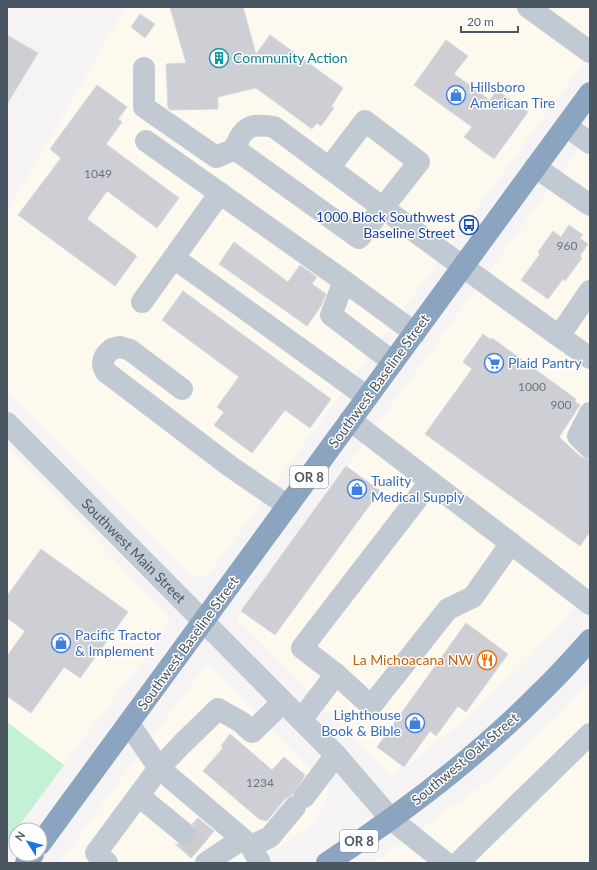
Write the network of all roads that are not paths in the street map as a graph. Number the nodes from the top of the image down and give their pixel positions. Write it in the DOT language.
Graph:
graph roads {
  1 [pos="528,7"];
  2 [pos="590,52"];
  3 [pos="144,68"];
  4 [pos="590,93"];
  5 [pos="566,126"];
  6 [pos="146,141"];
  7 [pos="590,143"];
  8 [pos="235,149"];
  9 [pos="536,167"];
  10 [pos="329,168"];
  11 [pos="220,193"];
  12 [pos="590,205"];
  13 [pos="383,208"];
  14 [pos="174,258"];
  15 [pos="462,268"];
  16 [pos="344,281"];
  17 [pos="590,291"];
  18 [pos="142,302"];
  19 [pos="415,333"];
  20 [pos="559,336"];
  21 [pos="590,358"];
  22 [pos="393,362"];
  23 [pos="182,389"];
  24 [pos="367,398"];
  25 [pos="590,413"];
  26 [pos="350,420"];
  27 [pos="7,423"];
  28 [pos="590,448"];
  29 [pos="430,482"];
  30 [pos="288,506"];
  31 [pos="511,544"];
  32 [pos="590,604"];
  33 [pos="204,621"];
  34 [pos="590,640"];
  35 [pos="336,674"];
  36 [pos="283,702"];
  37 [pos="301,720"];
  38 [pos="129,724"];
  39 [pos="590,734"];
  40 [pos="336,756"];
  41 [pos="160,768"];
  42 [pos="139,796"];
  43 [pos="391,819"];
  44 [pos="48,833"];
  45 [pos="184,833"];
  46 [pos="251,849"];
  47 [pos="207,856"];
  48 [pos="107,863"];
  49 [pos="327,863"];
  50 [pos="446,863"];
  51 [pos="458,863"];
  1 -- 2 [label="street"];
  3 -- 8 [label="street"];
  4 -- 5 [label="highway, Southwest Baseline Street / OR 8"];
  5 -- 7 [label="street"];
  5 -- 9 [label="highway, Southwest Baseline Street / OR 8"];
  6 -- 11 [label="street"];
  8 -- 10 [label="street"];
  8 -- 13 [label="street"];
  9 -- 12 [label="street"];
  9 -- 15 [label="highway, Southwest Baseline Street / OR 8"];
  10 -- 13 [label="street"];
  10 -- 13 [label="street"];
  11 -- 14 [label="street"];
  11 -- 16 [label="street"];
  13 -- 15 [label="street"];
  14 -- 18 [label="street"];
  14 -- 24 [label="street"];
  15 -- 19 [label="highway, Southwest Baseline Street / OR 8"];
  15 -- 20 [label="street"];
  16 -- 19 [label="street"];
  16 -- 22 [label="street"];
  17 -- 20 [label="street"];
  19 -- 22 [label="highway, Southwest Baseline Street / OR 8"];
  20 -- 21 [label="street"];
  22 -- 24 [label="highway, Southwest Baseline Street / OR 8"];
  23 -- 30 [label="street"];
  24 -- 26 [label="highway, Southwest Baseline Street / OR 8"];
  25 -- 28 [label="street"];
  26 -- 29 [label="street"];
  26 -- 30 [label="highway, Southwest Baseline Street / OR 8"];
  27 -- 33 [label="street, Southwest Main Street"];
  29 -- 31 [label="street"];
  29 -- 35 [label="street"];
  30 -- 33 [label="highway, Southwest Baseline Street / OR 8"];
  31 -- 32 [label="street"];
  31 -- 35 [label="street"];
  33 -- 36 [label="street, Southwest Main Street"];
  33 -- 38 [label="highway, Southwest Baseline Street / OR 8"];
  34 -- 43 [label="highway, Southwest Oak Street / OR 8"];
  35 -- 37 [label="street"];
  36 -- 37 [label="street, Southwest Main Street"];
  36 -- 41 [label="street"];
  37 -- 40 [label="street, Southwest Main Street"];
  38 -- 41 [label="street"];
  38 -- 44 [label="highway, Southwest Baseline Street / OR 8"];
  39 -- 51 [label="street"];
  40 -- 43 [label="street, Southwest Main Street"];
  40 -- 46 [label="street"];
  41 -- 42 [label="street"];
  41 -- 46 [label="street"];
  42 -- 45 [label="street"];
  42 -- 48 [label="street"];
  43 -- 49 [label="highway, Southwest Oak Street / OR 8"];
  43 -- 50 [label="street, Southwest Main Street"];
  46 -- 47 [label="street"];
}
